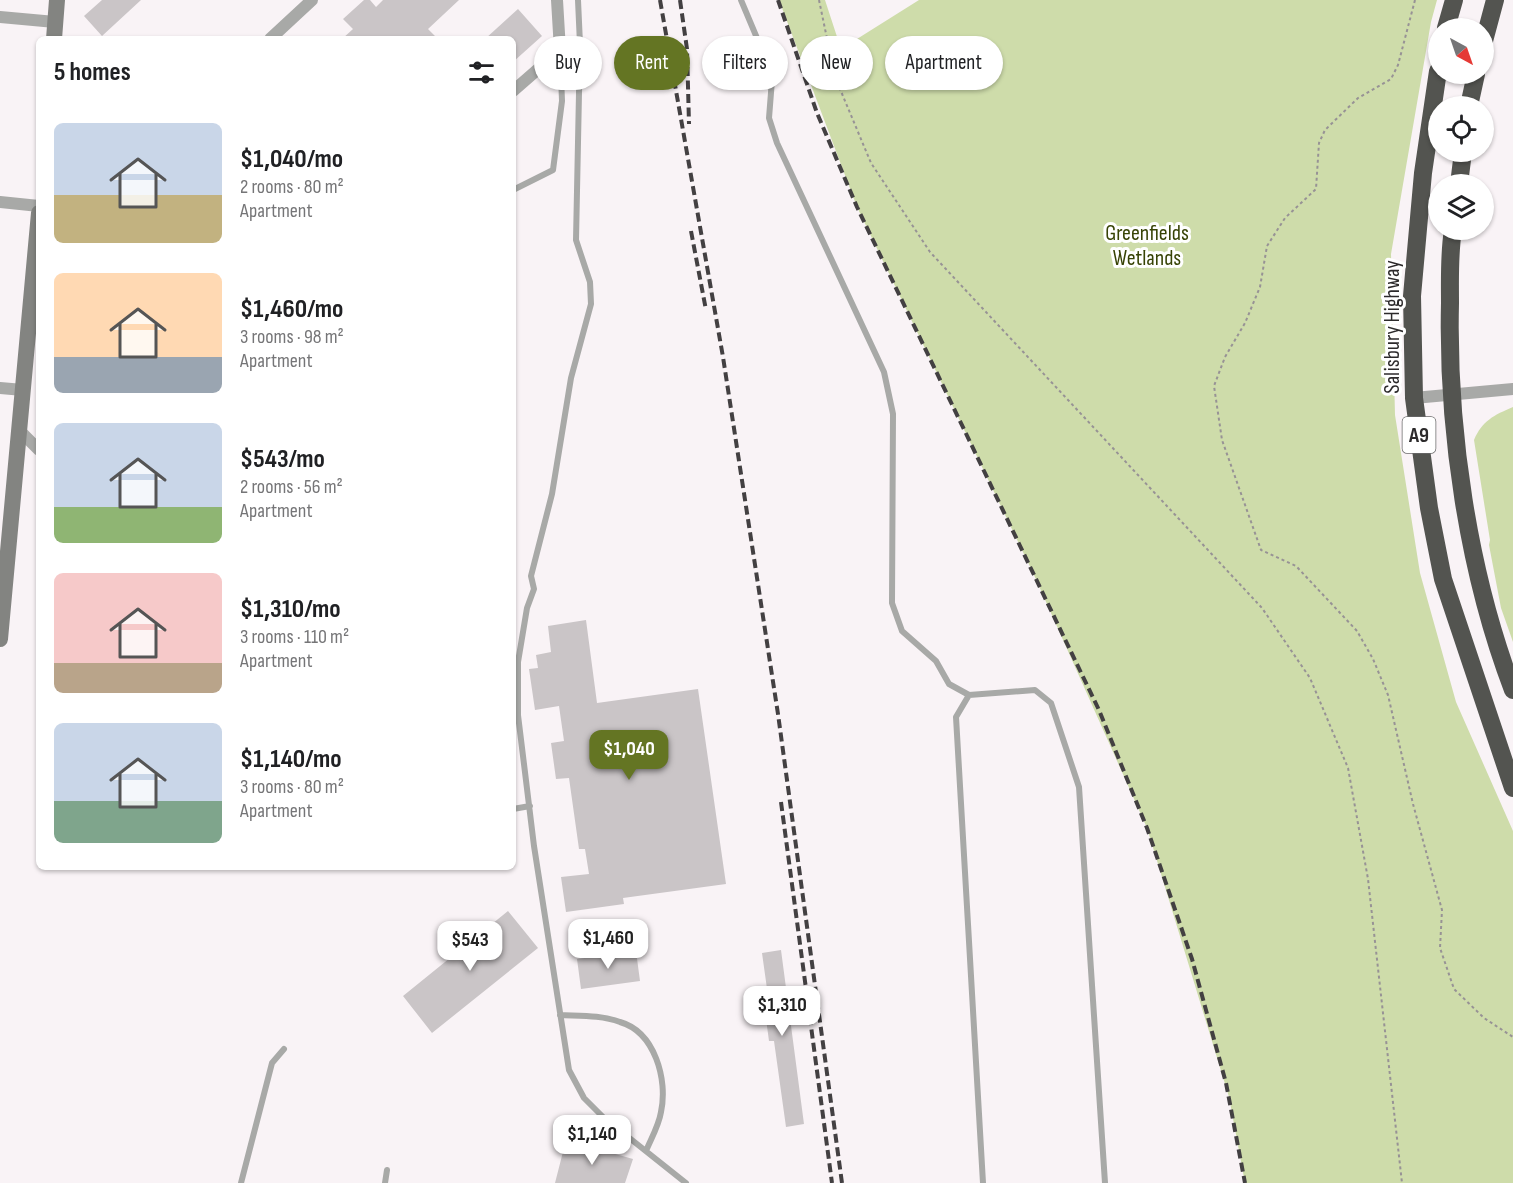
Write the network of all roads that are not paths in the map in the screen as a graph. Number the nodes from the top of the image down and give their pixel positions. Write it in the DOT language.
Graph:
graph roads {
  1 [pos="57,0"];
  2 [pos="312,0"];
  3 [pos="557,0"];
  4 [pos="578,0"];
  5 [pos="741,0"];
  6 [pos="1454,0"];
  7 [pos="1495,0"];
  8 [pos="0,17"];
  9 [pos="1449,18"];
  10 [pos="1490,18"];
  11 [pos="55,22"];
  12 [pos="54,36"];
  13 [pos="273,36"];
  14 [pos="559,36"];
  15 [pos="534,73"];
  16 [pos="1436,84"];
  17 [pos="516,88"];
  18 [pos="562,90"];
  19 [pos="516,188"];
  20 [pos="0,202"];
  21 [pos="36,206"];
  22 [pos="1453,240"];
  23 [pos="36,267"];
  24 [pos="0,388"];
  25 [pos="1513,389"];
  26 [pos="23,390"];
  27 [pos="1450,394"];
  28 [pos="1414,398"];
  29 [pos="19,430"];
  30 [pos="36,447"];
  31 [pos="0,639"];
  32 [pos="1513,690"];
  33 [pos="969,695"];
  34 [pos="1513,788"];
  35 [pos="530,806"];
  36 [pos="516,808"];
  37 [pos="560,1015"];
  38 [pos="284,1049"];
  39 [pos="646,1151"];
  40 [pos="387,1170"];
  41 [pos="241,1183"];
  42 [pos="385,1183"];
  43 [pos="686,1183"];
  44 [pos="983,1183"];
  45 [pos="1105,1183"];
  1 -- 11 [label="street"];
  2 -- 13 [label="street"];
  3 -- 14 [label="street"];
  4 -- 35 [label="lane"];
  5 -- 33 [label="lane"];
  6 -- 9 [label="highway"];
  7 -- 10 [label="highway"];
  8 -- 11 [label="street"];
  11 -- 12 [label="street"];
  15 -- 17 [label="street"];
  16 -- 28 [label="highway, Salisbury Highway / A9"];
  18 -- 19 [label="lane"];
  20 -- 21 [label="street"];
  22 -- 27 [label="highway, A9"];
  23 -- 26 [label="street"];
  24 -- 26 [label="street"];
  25 -- 27 [label="street"];
  26 -- 29 [label="street"];
  27 -- 28 [label="street"];
  27 -- 32 [label="highway, A9"];
  28 -- 34 [label="highway, Salisbury Highway / A9"];
  29 -- 30 [label="street"];
  29 -- 31 [label="street"];
  33 -- 44 [label="lane"];
  33 -- 45 [label="lane"];
  35 -- 36 [label="lane"];
  35 -- 37 [label="lane"];
  37 -- 39 [label="lane"];
  37 -- 39 [label="lane"];
  38 -- 41 [label="lane"];
  39 -- 43 [label="lane"];
  40 -- 42 [label="lane"];
}
